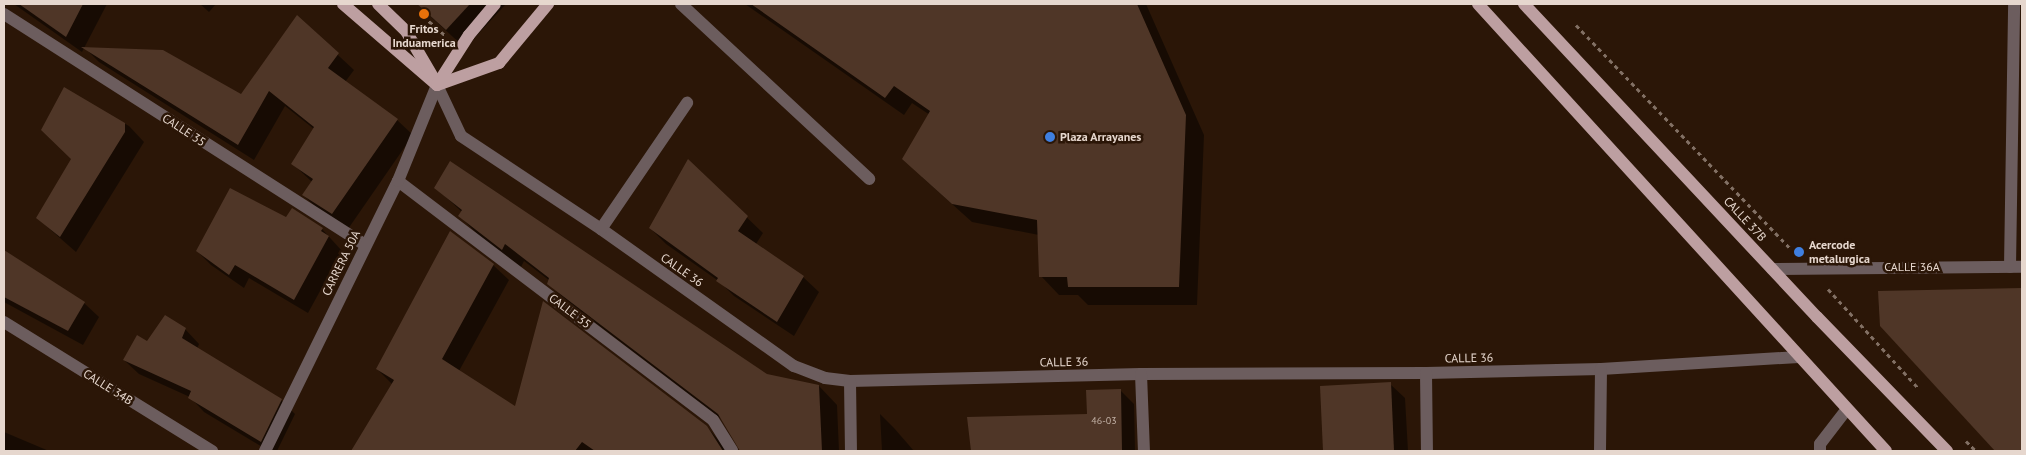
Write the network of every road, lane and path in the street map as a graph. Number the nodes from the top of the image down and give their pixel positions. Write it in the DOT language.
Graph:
graph roads {
  1 [pos="343,4"];
  2 [pos="378,4"];
  3 [pos="495,4"];
  4 [pos="548,4"];
  5 [pos="681,4"];
  6 [pos="1478,4"];
  7 [pos="1524,4"];
  8 [pos="2014,4"];
  9 [pos="416,10"];
  10 [pos="4,14"];
  11 [pos="1569,18"];
  12 [pos="451,30"];
  13 [pos="437,85"];
  14 [pos="688,103"];
  15 [pos="869,179"];
  16 [pos="398,181"];
  17 [pos="601,229"];
  18 [pos="365,245"];
  19 [pos="2016,267"];
  20 [pos="1809,268"];
  21 [pos="1772,269"];
  22 [pos="4,322"];
  23 [pos="1798,358"];
  24 [pos="1601,369"];
  25 [pos="1426,373"];
  26 [pos="1141,374"];
  27 [pos="850,381"];
  28 [pos="1922,393"];
  29 [pos="1847,409"];
  30 [pos="1962,437"];
  31 [pos="212,451"];
  32 [pos="264,451"];
  33 [pos="732,451"];
  34 [pos="851,451"];
  35 [pos="1144,451"];
  36 [pos="1427,451"];
  37 [pos="1600,451"];
  38 [pos="1820,451"];
  39 [pos="1886,451"];
  40 [pos="1947,451"];
  41 [pos="1976,451"];
  1 -- 13 [label="main road, CALLE 36"];
  2 -- 13 [label="main road, CALLE 36"];
  3 -- 13 [label="main road, CARRERA 50A"];
  4 -- 13 [label="main road"];
  5 -- 15 [label="street"];
  6 -- 23 [label="main road"];
  7 -- 21 [label="main road, CALLE 37B"];
  8 -- 19 [label="street"];
  9 -- 12 [label="path"];
  10 -- 18 [label="street, CALLE 35"];
  11 -- 20 [label="path"];
  13 -- 16 [label="street, CARRERA 50A"];
  13 -- 17 [label="street, CALLE 36"];
  14 -- 17 [label="street"];
  16 -- 18 [label="street, CARRERA 50A"];
  16 -- 33 [label="street, CALLE 35"];
  17 -- 27 [label="street, CALLE 36"];
  18 -- 32 [label="street, CARRERA 50A"];
  19 -- 20 [label="street, CALLE 36A"];
  20 -- 21 [label="street, CALLE 36A"];
  20 -- 28 [label="path"];
  21 -- 40 [label="main road, CALLE 37B"];
  22 -- 31 [label="street, CALLE 34B"];
  23 -- 24 [label="street, CALLE 36"];
  23 -- 29 [label="main road"];
  24 -- 25 [label="street, CALLE 36"];
  24 -- 37 [label="street"];
  25 -- 26 [label="street, CALLE 36"];
  25 -- 36 [label="street"];
  26 -- 27 [label="street, CALLE 36"];
  26 -- 35 [label="street"];
  27 -- 34 [label="street"];
  29 -- 38 [label="street"];
  29 -- 39 [label="main road"];
  30 -- 41 [label="path"];
}
